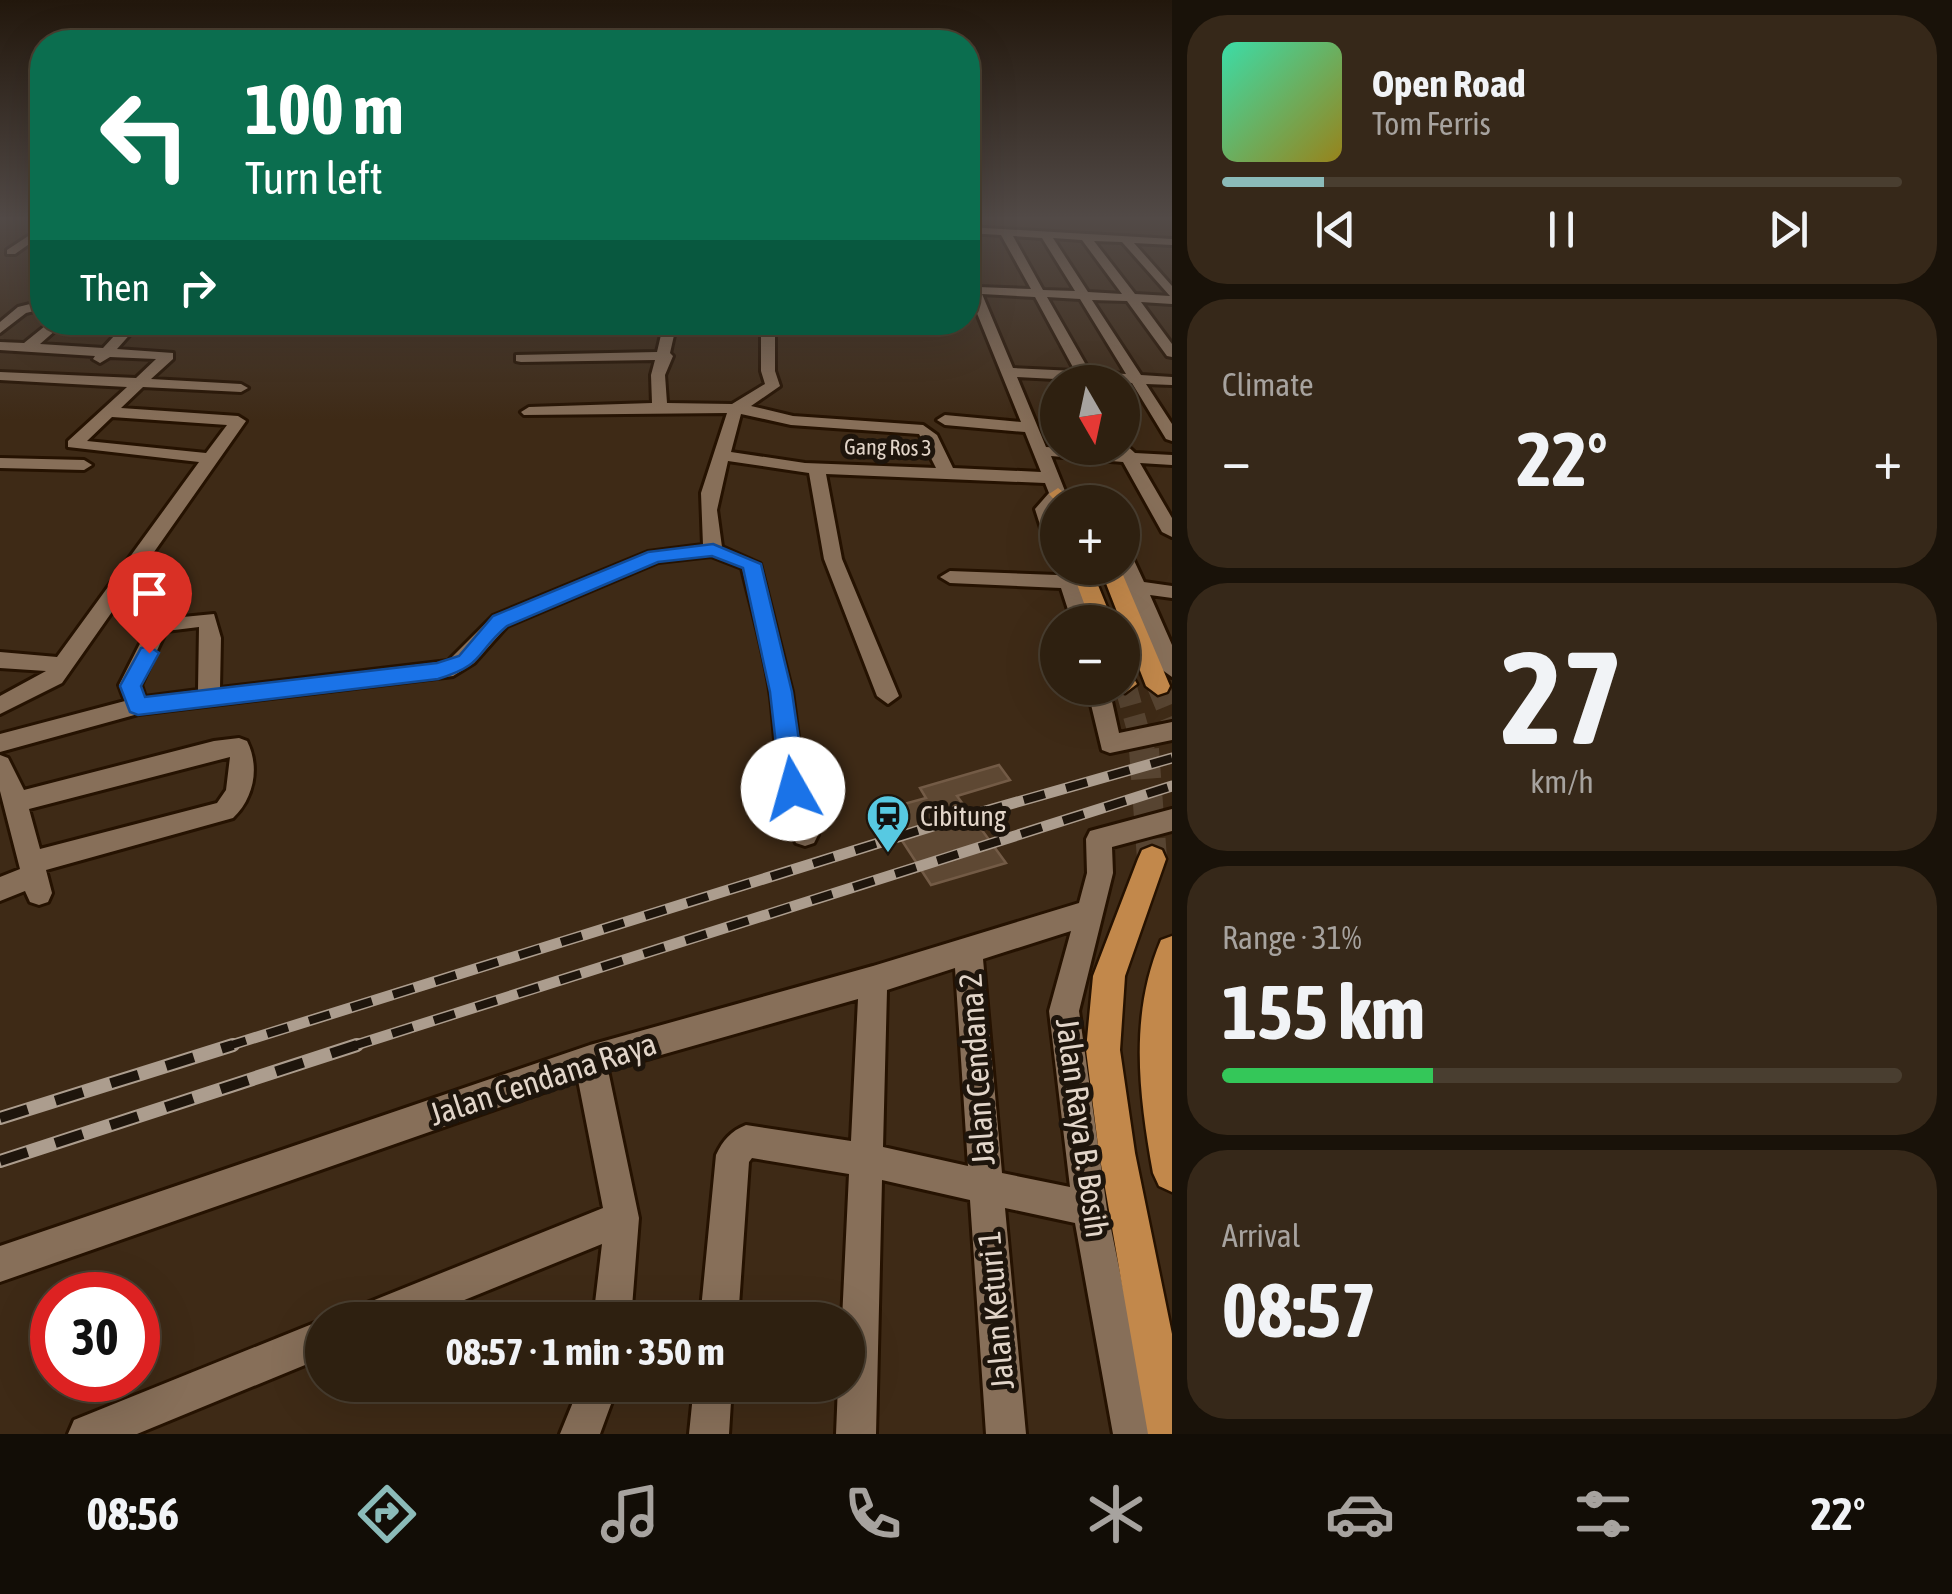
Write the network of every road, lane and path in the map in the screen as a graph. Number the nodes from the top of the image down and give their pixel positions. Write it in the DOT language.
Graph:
graph roads {
  1 [pos="988,286"];
  2 [pos="1034,286"];
  3 [pos="1076,286"];
  4 [pos="1122,286"];
  5 [pos="1038,294"];
  6 [pos="1082,296"];
  7 [pos="1172,297"];
  8 [pos="1131,298"];
  9 [pos="980,306"];
  10 [pos="30,308"];
  11 [pos="0,329"];
  12 [pos="44,335"];
  13 [pos="123,335"];
  14 [pos="669,335"];
  15 [pos="768,335"];
  16 [pos="0,346"];
  17 [pos="28,348"];
  18 [pos="107,352"];
  19 [pos="1172,354"];
  20 [pos="666,356"];
  21 [pos="521,358"];
  22 [pos="1078,365"];
  23 [pos="1129,365"];
  24 [pos="1008,372"];
  25 [pos="1040,375"];
  26 [pos="0,376"];
  27 [pos="1140,379"];
  28 [pos="80,380"];
  29 [pos="1172,381"];
  30 [pos="142,382"];
  31 [pos="1140,382"];
  32 [pos="241,388"];
  33 [pos="660,409"];
  34 [pos="736,409"];
  35 [pos="107,412"];
  36 [pos="529,412"];
  37 [pos="944,420"];
  38 [pos="1032,428"];
  39 [pos="1172,436"];
  40 [pos="1040,448"];
  41 [pos="1140,454"];
  42 [pos="724,456"];
  43 [pos="210,458"];
  44 [pos="1172,460"];
  45 [pos="0,462"];
  46 [pos="84,465"];
  47 [pos="1134,465"];
  48 [pos="816,469"];
  49 [pos="945,470"];
  50 [pos="1040,491"];
  51 [pos="1149,492"];
  52 [pos="1172,494"];
  53 [pos="1171,532"];
  54 [pos="713,550"];
  55 [pos="1040,573"];
  56 [pos="950,577"];
  57 [pos="1119,585"];
  58 [pos="1136,587"];
  59 [pos="1172,592"];
  60 [pos="0,660"];
  61 [pos="63,665"];
  62 [pos="1165,677"];
  63 [pos="209,695"];
  64 [pos="888,696"];
  65 [pos="1102,705"];
  66 [pos="0,706"];
  67 [pos="138,706"];
  68 [pos="1172,732"];
  69 [pos="0,744"];
  70 [pos="0,765"];
  71 [pos="14,803"];
  72 [pos="1172,820"];
  73 [pos="804,836"];
  74 [pos="1152,859"];
  75 [pos="34,877"];
  76 [pos="0,889"];
  77 [pos="1090,912"];
  78 [pos="1172,951"];
  79 [pos="968,952"];
  80 [pos="873,980"];
  81 [pos="590,1060"];
  82 [pos="865,1160"];
  83 [pos="1172,1173"];
  84 [pos="986,1186"];
  85 [pos="1090,1209"];
  86 [pos="622,1218"];
  87 [pos="0,1264"];
  88 [pos="414,1302"];
  89 [pos="614,1302"];
  90 [pos="721,1302"];
  91 [pos="305,1346"];
  92 [pos="592,1402"];
  93 [pos="712,1402"];
  94 [pos="88,1434"];
  95 [pos="580,1434"];
  96 [pos="709,1434"];
  97 [pos="856,1434"];
  98 [pos="1006,1434"];
  99 [pos="1132,1434"];
  100 [pos="1170,1434"];
  1 -- 5 [label="street"];
  2 -- 5 [label="street"];
  3 -- 6 [label="street"];
  4 -- 8 [label="street"];
  5 -- 6 [label="street"];
  5 -- 22 [label="street"];
  6 -- 8 [label="street"];
  6 -- 23 [label="street"];
  7 -- 8 [label="street"];
  8 -- 19 [label="street"];
  9 -- 24 [label="street"];
  10 -- 11 [label="street"];
  12 -- 17 [label="street"];
  13 -- 18 [label="street"];
  14 -- 20 [label="street"];
  15 -- 34 [label="street"];
  16 -- 17 [label="street"];
  17 -- 18 [label="street"];
  18 -- 28 [label="street"];
  18 -- 30 [label="street"];
  20 -- 21 [label="street"];
  20 -- 33 [label="street"];
  24 -- 25 [label="street"];
  24 -- 38 [label="street"];
  26 -- 28 [label="street"];
  27 -- 29 [label="street"];
  28 -- 30 [label="street"];
  30 -- 32 [label="street"];
  30 -- 35 [label="street"];
  31 -- 39 [label="street"];
  33 -- 34 [label="street"];
  33 -- 36 [label="street"];
  34 -- 42 [label="street"];
  34 -- 49 [label="street"];
  35 -- 43 [label="street"];
  35 -- 43 [label="street"];
  37 -- 38 [label="street"];
  38 -- 40 [label="street"];
  41 -- 44 [label="street"];
  42 -- 48 [label="street, Gang Ros 3"];
  42 -- 54 [label="street"];
  43 -- 61 [label="street"];
  45 -- 46 [label="street"];
  47 -- 51 [label="street"];
  48 -- 49 [label="street, Gang Ros 3"];
  48 -- 64 [label="street"];
  49 -- 50 [label="street, Gang Ros 3"];
  51 -- 52 [label="street"];
  51 -- 53 [label="street"];
  54 -- 63 [label="street"];
  54 -- 73 [label="street"];
  55 -- 56 [label="street"];
  57 -- 62 [label="main road"];
  58 -- 59 [label="street"];
  58 -- 62 [label="street"];
  60 -- 61 [label="street"];
  61 -- 66 [label="street"];
  63 -- 67 [label="street"];
  63 -- 67 [label="street"];
  65 -- 68 [label="street"];
  67 -- 69 [label="street"];
  70 -- 71 [label="street"];
  71 -- 75 [label="street"];
  71 -- 75 [label="street"];
  72 -- 77 [label="street, Jalan Raya B. Bosih"];
  74 -- 100 [label="main road"];
  75 -- 76 [label="street"];
  77 -- 79 [label="street, Jalan Cendana Raya"];
  77 -- 85 [label="street, Jalan Raya B. Bosih"];
  78 -- 83 [label="main road"];
  79 -- 80 [label="street, Jalan Cendana Raya"];
  79 -- 84 [label="street, Jalan Cendana 2"];
  80 -- 81 [label="street, Jalan Cendana Raya"];
  80 -- 82 [label="street"];
  81 -- 86 [label="street"];
  81 -- 87 [label="street, Jalan Cendana Raya"];
  82 -- 84 [label="street"];
  82 -- 90 [label="street"];
  82 -- 97 [label="street"];
  84 -- 85 [label="street"];
  84 -- 98 [label="street, Jalan Keturi 1"];
  85 -- 99 [label="street, Jalan Raya B. Bosih"];
  86 -- 88 [label="street"];
  86 -- 89 [label="street"];
  91 -- 94 [label="street"];
  92 -- 95 [label="street"];
  93 -- 96 [label="street"];
}
